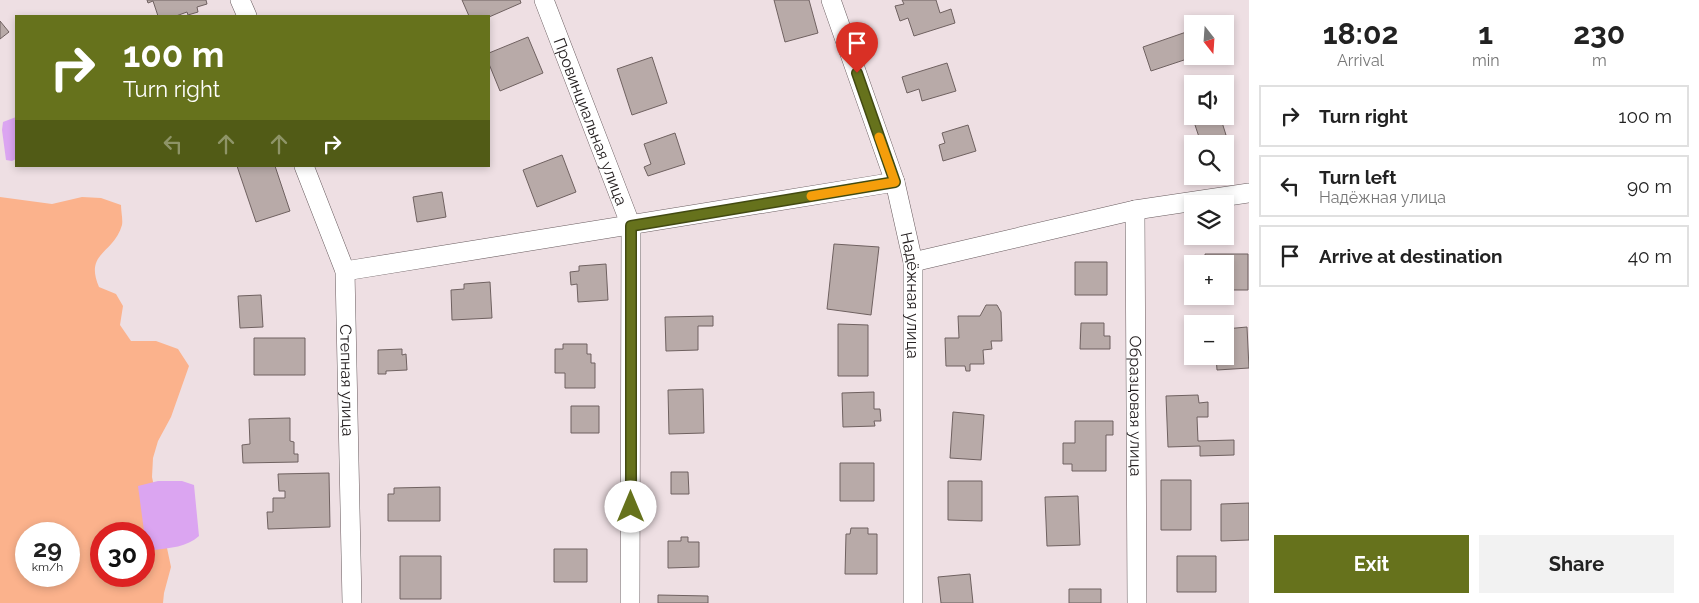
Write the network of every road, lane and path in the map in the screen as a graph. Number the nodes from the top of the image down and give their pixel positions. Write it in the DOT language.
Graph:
graph roads {
  1 [pos="240,0"];
  2 [pos="544,0"];
  3 [pos="831,0"];
  4 [pos="246,15"];
  5 [pos="304,167"];
  6 [pos="895,182"];
  7 [pos="1249,193"];
  8 [pos="1136,210"];
  9 [pos="631,226"];
  10 [pos="913,262"];
  11 [pos="344,271"];
  12 [pos="352,603"];
  13 [pos="630,603"];
  14 [pos="913,603"];
  15 [pos="1137,603"];
  1 -- 4 [label="street"];
  2 -- 9 [label="street, Провинциальная улица"];
  3 -- 6 [label="street, Надёжная улица"];
  5 -- 11 [label="street, Степная улица"];
  6 -- 9 [label="street"];
  6 -- 10 [label="street, Надёжная улица"];
  7 -- 8 [label="street"];
  8 -- 10 [label="street"];
  8 -- 15 [label="street, Образцовая улица"];
  9 -- 11 [label="street"];
  9 -- 13 [label="street, Провинциальная улица"];
  10 -- 14 [label="street, Надёжная улица"];
  11 -- 12 [label="street, Степная улица"];
}
